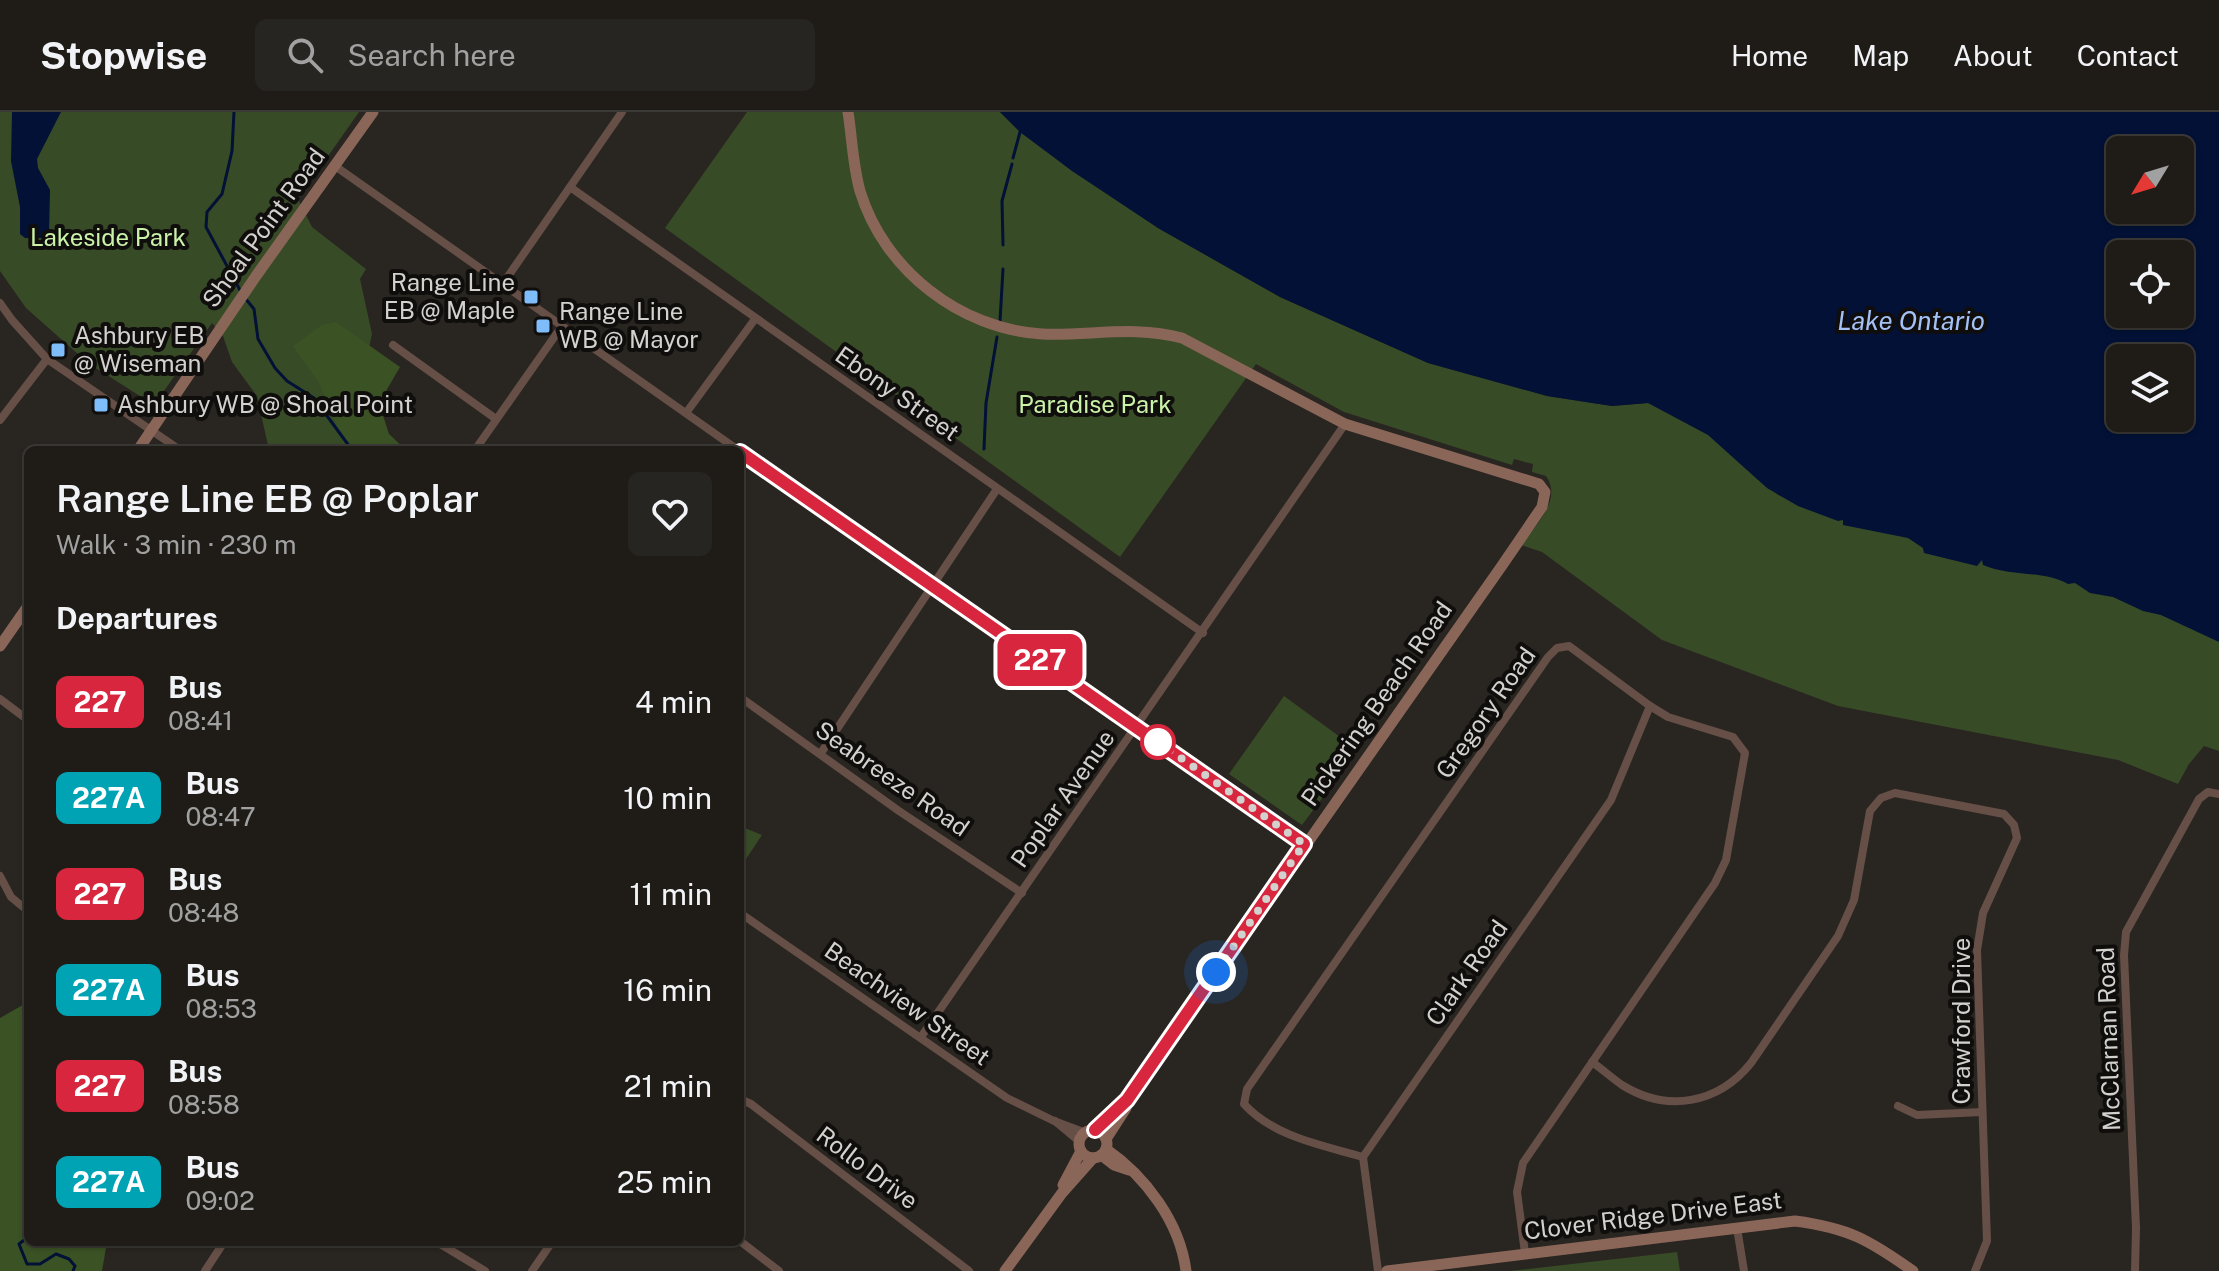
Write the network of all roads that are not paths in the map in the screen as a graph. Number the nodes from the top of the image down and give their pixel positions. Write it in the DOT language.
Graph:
graph roads {
  1 [pos="373,112"];
  2 [pos="622,112"];
  3 [pos="848,112"];
  4 [pos="335,166"];
  5 [pos="570,187"];
  6 [pos="502,285"];
  7 [pos="0,303"];
  8 [pos="755,319"];
  9 [pos="562,326"];
  10 [pos="393,345"];
  11 [pos="47,359"];
  12 [pos="686,413"];
  13 [pos="496,419"];
  14 [pos="0,420"];
  15 [pos="1345,424"];
  16 [pos="151,430"];
  17 [pos="141,446"];
  18 [pos="174,446"];
  19 [pos="478,446"];
  20 [pos="732,446"];
  21 [pos="744,454"];
  22 [pos="997,489"];
  23 [pos="933,586"];
  24 [pos="24,612"];
  25 [pos="1203,633"];
  26 [pos="0,646"];
  27 [pos="0,699"];
  28 [pos="744,700"];
  29 [pos="1650,706"];
  30 [pos="24,717"];
  31 [pos="1137,727"];
  32 [pos="821,753"];
  33 [pos="2219,794"];
  34 [pos="1304,844"];
  35 [pos="0,876"];
  36 [pos="1022,893"];
  37 [pos="24,908"];
  38 [pos="744,916"];
  39 [pos="921,1037"];
  40 [pos="1592,1062"];
  41 [pos="1127,1100"];
  42 [pos="744,1101"];
  43 [pos="1898,1106"];
  44 [pos="1982,1112"];
  45 [pos="1086,1139"];
  46 [pos="1102,1150"];
  47 [pos="1363,1157"];
  48 [pos="1062,1193"];
  49 [pos="1737,1228"];
  50 [pos="744,1244"];
  51 [pos="221,1246"];
  52 [pos="444,1246"];
  53 [pos="549,1246"];
  54 [pos="1525,1253"];
  55 [pos="205,1271"];
  56 [pos="485,1271"];
  57 [pos="532,1271"];
  58 [pos="779,1271"];
  59 [pos="969,1271"];
  60 [pos="1005,1271"];
  61 [pos="1186,1271"];
  62 [pos="1378,1271"];
  63 [pos="1387,1271"];
  64 [pos="1744,1271"];
  65 [pos="1913,1271"];
  66 [pos="1975,1271"];
  67 [pos="2135,1271"];
  1 -- 4 [label="street, Shoal Point Road"];
  2 -- 5 [label="street"];
  3 -- 15 [label="street"];
  4 -- 6 [label="street"];
  4 -- 16 [label="street, Shoal Point Road"];
  5 -- 6 [label="street"];
  5 -- 8 [label="street, Ebony Street"];
  6 -- 9 [label="street"];
  7 -- 11 [label="street"];
  8 -- 12 [label="street"];
  8 -- 22 [label="street, Ebony Street"];
  9 -- 12 [label="street"];
  9 -- 13 [label="street"];
  10 -- 13 [label="street"];
  11 -- 14 [label="street"];
  11 -- 16 [label="street"];
  12 -- 20 [label="street"];
  13 -- 19 [label="street"];
  15 -- 25 [label="street, Poplar Avenue"];
  15 -- 34 [label="street, Pickering Beach Road"];
  16 -- 17 [label="street, Shoal Point Road"];
  16 -- 18 [label="street"];
  21 -- 23 [label="street"];
  22 -- 23 [label="street"];
  22 -- 25 [label="street, Ebony Street"];
  23 -- 31 [label="street"];
  23 -- 32 [label="street"];
  24 -- 26 [label="street"];
  25 -- 31 [label="street, Poplar Avenue"];
  27 -- 30 [label="street"];
  28 -- 32 [label="street, Seabreeze Road"];
  29 -- 40 [label="street, Gregory Road"];
  29 -- 47 [label="street, Clark Road"];
  29 -- 47 [label="street, Gregory Road"];
  31 -- 34 [label="street"];
  31 -- 36 [label="street, Poplar Avenue"];
  32 -- 36 [label="street, Seabreeze Road"];
  33 -- 67 [label="street, McClarnan Road"];
  34 -- 41 [label="street, Pickering Beach Road"];
  35 -- 37 [label="street"];
  36 -- 39 [label="street, Poplar Avenue"];
  38 -- 39 [label="street, Beachview Street"];
  39 -- 45 [label="street, Beachview Street"];
  40 -- 44 [label="street, Crawford Drive"];
  40 -- 54 [label="street, Gregory Road"];
  41 -- 45 [label="street, Pickering Beach Road"];
  41 -- 46 [label="street, Pickering Beach Road"];
  42 -- 59 [label="street, Rollo Drive"];
  43 -- 44 [label="street"];
  44 -- 66 [label="street, Crawford Drive"];
  45 -- 46 [label="street"];
  45 -- 46 [label="street"];
  45 -- 48 [label="street, Pickering Beach Road"];
  46 -- 48 [label="street, Pickering Beach Road"];
  46 -- 61 [label="street"];
  47 -- 62 [label="street"];
  48 -- 60 [label="street, Pickering Beach Road"];
  49 -- 54 [label="street, Clover Ridge Drive East"];
  49 -- 64 [label="street"];
  49 -- 65 [label="street, Clover Ridge Drive East"];
  50 -- 58 [label="street"];
  51 -- 55 [label="street"];
  52 -- 56 [label="street"];
  53 -- 57 [label="street"];
  54 -- 63 [label="street, Clover Ridge Drive East"];
}
